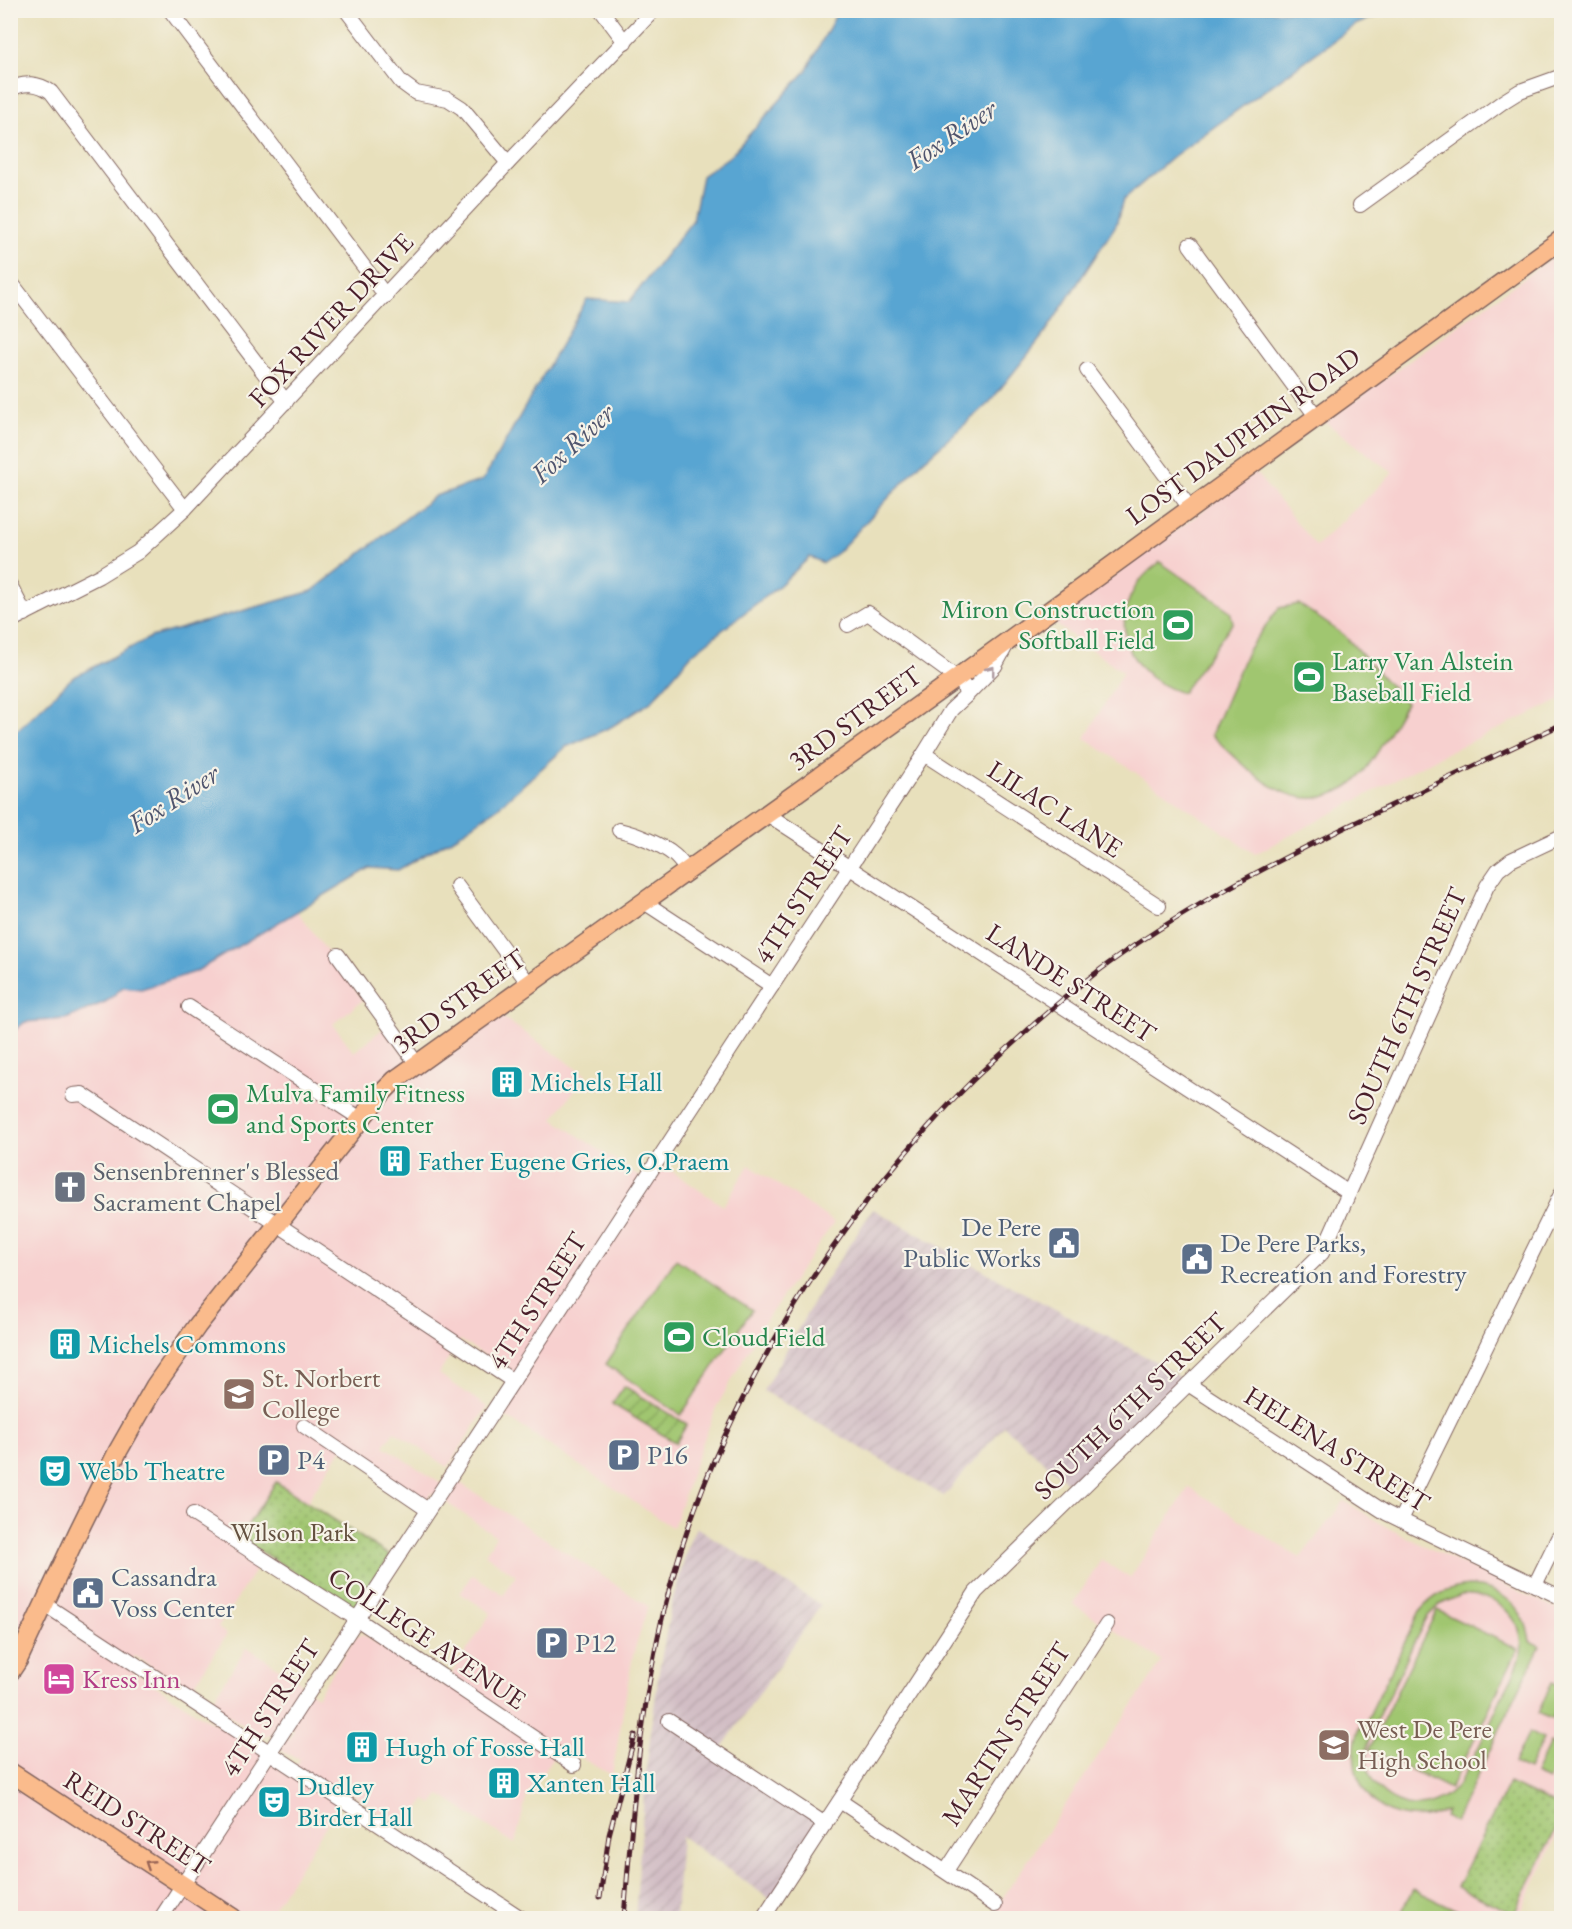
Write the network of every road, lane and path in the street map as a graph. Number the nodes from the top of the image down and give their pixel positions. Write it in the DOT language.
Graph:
graph roads {
  1 [pos="170,10"];
  2 [pos="346,10"];
  3 [pos="601,10"];
  4 [pos="654,10"];
  5 [pos="625,42"];
  6 [pos="1562,76"];
  7 [pos="10,90"];
  8 [pos="508,163"];
  9 [pos="1360,204"];
  10 [pos="1562,239"];
  11 [pos="1190,245"];
  12 [pos="10,281"];
  13 [pos="386,296"];
  14 [pos="1087,370"];
  15 [pos="286,402"];
  16 [pos="1316,416"];
  17 [pos="1190,508"];
  18 [pos="185,509"];
  19 [pos="10,585"];
  20 [pos="25,614"];
  21 [pos="10,621"];
  22 [pos="848,625"];
  23 [pos="1010,638"];
  24 [pos="957,678"];
  25 [pos="966,696"];
  26 [pos="951,710"];
  27 [pos="924,754"];
  28 [pos="767,814"];
  29 [pos="619,830"];
  30 [pos="1562,836"];
  31 [pos="850,867"];
  32 [pos="687,870"];
  33 [pos="457,886"];
  34 [pos="644,902"];
  35 [pos="1159,906"];
  36 [pos="338,955"];
  37 [pos="529,984"];
  38 [pos="771,986"];
  39 [pos="189,1007"];
  40 [pos="417,1064"];
  41 [pos="73,1095"];
  42 [pos="361,1119"];
  43 [pos="1562,1191"];
  44 [pos="1349,1193"];
  45 [pos="278,1224"];
  46 [pos="513,1381"];
  47 [pos="1188,1383"];
  48 [pos="304,1426"];
  49 [pos="428,1510"];
  50 [pos="192,1514"];
  51 [pos="1401,1520"];
  52 [pos="1558,1538"];
  53 [pos="1535,1585"];
  54 [pos="1562,1598"];
  55 [pos="44,1604"];
  56 [pos="357,1619"];
  57 [pos="1107,1624"];
  58 [pos="10,1672"];
  59 [pos="669,1721"];
  60 [pos="271,1752"];
  61 [pos="574,1765"];
  62 [pos="10,1773"];
  63 [pos="840,1801"];
  64 [pos="825,1824"];
  65 [pos="946,1871"];
  66 [pos="183,1886"];
  67 [pos="995,1905"];
  68 [pos="161,1918"];
  69 [pos="233,1918"];
  70 [pos="521,1918"];
  71 [pos="763,1918"];
  1 -- 13 [label="street"];
  2 -- 8 [label="street"];
  3 -- 5 [label="street"];
  4 -- 5 [label="street, FOX RIVER DRIVE"];
  5 -- 8 [label="street, FOX RIVER DRIVE"];
  6 -- 9 [label="street"];
  7 -- 15 [label="street"];
  8 -- 13 [label="street, FOX RIVER DRIVE"];
  10 -- 16 [label="main road, LOST DAUPHIN ROAD"];
  11 -- 16 [label="street"];
  12 -- 18 [label="street"];
  13 -- 15 [label="street, FOX RIVER DRIVE"];
  14 -- 17 [label="street"];
  15 -- 18 [label="street, FOX RIVER DRIVE"];
  16 -- 17 [label="main road, LOST DAUPHIN ROAD"];
  17 -- 23 [label="main road, LOST DAUPHIN ROAD"];
  18 -- 20 [label="street, FOX RIVER DRIVE"];
  19 -- 20 [label="street"];
  20 -- 21 [label="street, FOX RIVER DRIVE"];
  22 -- 24 [label="street"];
  23 -- 24 [label="main road, LOST DAUPHIN ROAD"];
  25 -- 23 [label="street, 4TH STREET, one-way"];
  24 -- 25 [label="street"];
  24 -- 26 [label="street, 4TH STREET"];
  24 -- 28 [label="main road, 3RD STREET"];
  25 -- 26 [label="street, 4TH STREET"];
  26 -- 27 [label="street, 4TH STREET"];
  27 -- 31 [label="street, 4TH STREET"];
  27 -- 35 [label="street, LILAC LANE"];
  28 -- 31 [label="street, LANDE STREET"];
  28 -- 32 [label="main road, 3RD STREET"];
  29 -- 32 [label="street"];
  30 -- 44 [label="street, SOUTH 6TH STREET"];
  31 -- 38 [label="street, 4TH STREET"];
  31 -- 44 [label="street, LANDE STREET"];
  32 -- 34 [label="main road, 3RD STREET"];
  33 -- 37 [label="street"];
  34 -- 37 [label="main road, 3RD STREET"];
  34 -- 38 [label="street"];
  36 -- 40 [label="street"];
  37 -- 40 [label="main road, 3RD STREET"];
  38 -- 46 [label="street, 4TH STREET"];
  39 -- 42 [label="street"];
  40 -- 42 [label="main road, 3RD STREET"];
  41 -- 45 [label="street"];
  42 -- 45 [label="main road, 3RD STREET"];
  43 -- 51 [label="street"];
  44 -- 47 [label="street, SOUTH 6TH STREET"];
  45 -- 46 [label="street"];
  45 -- 55 [label="main road, 3RD STREET"];
  46 -- 49 [label="street, 4TH STREET"];
  47 -- 51 [label="street, HELENA STREET"];
  47 -- 63 [label="street, SOUTH 6TH STREET"];
  48 -- 49 [label="street"];
  49 -- 56 [label="street, 4TH STREET"];
  50 -- 56 [label="street, COLLEGE AVENUE"];
  51 -- 53 [label="street, HELENA STREET"];
  52 -- 53 [label="street"];
  53 -- 54 [label="street, HELENA STREET"];
  55 -- 58 [label="main road, 3RD STREET"];
  55 -- 60 [label="street"];
  56 -- 60 [label="street, 4TH STREET"];
  56 -- 61 [label="street, COLLEGE AVENUE"];
  57 -- 65 [label="street, MARTIN STREET"];
  59 -- 64 [label="street"];
  60 -- 66 [label="street, 4TH STREET"];
  60 -- 70 [label="street"];
  66 -- 62 [label="main road, REID STREET, one-way"];
  63 -- 64 [label="street, SOUTH 6TH STREET"];
  63 -- 65 [label="street"];
  64 -- 71 [label="street, SOUTH 6TH STREET"];
  65 -- 67 [label="street"];
  66 -- 68 [label="street, 4TH STREET"];
  66 -- 69 [label="main road, REID STREET"];
}
